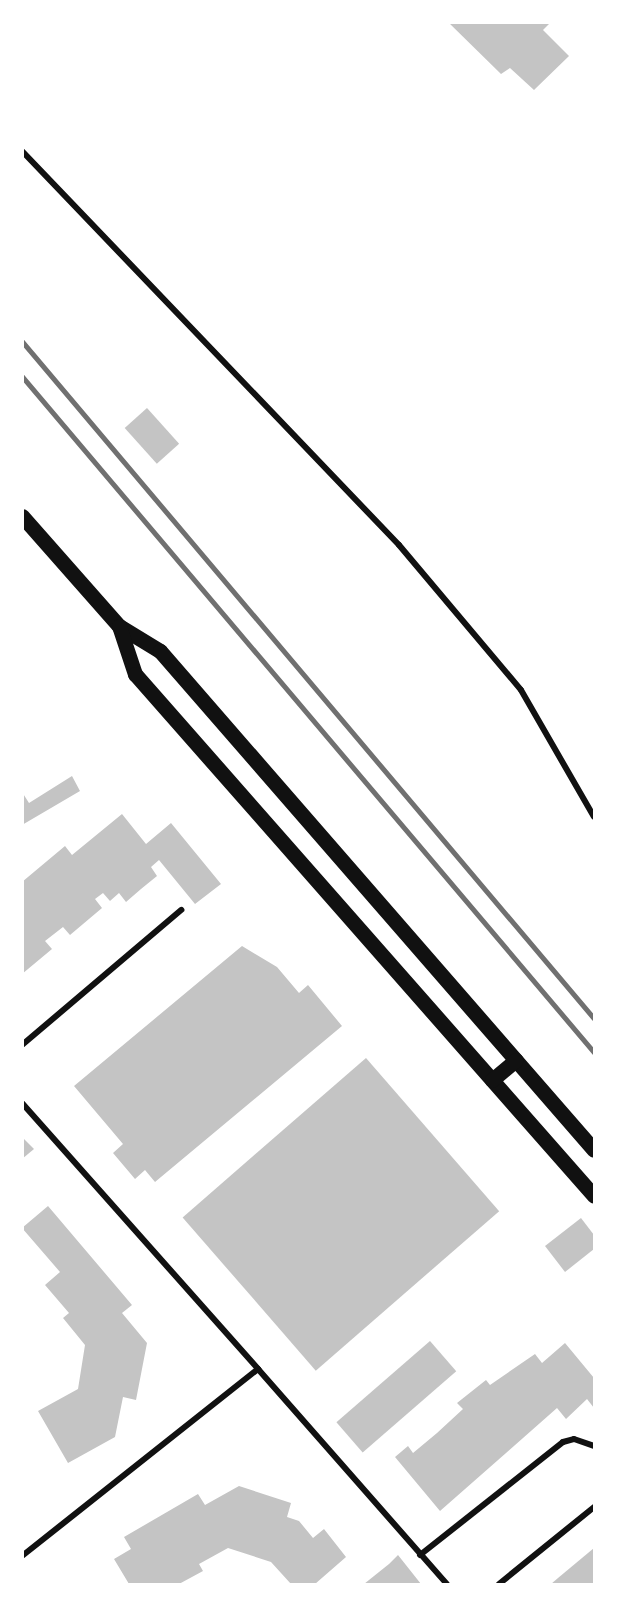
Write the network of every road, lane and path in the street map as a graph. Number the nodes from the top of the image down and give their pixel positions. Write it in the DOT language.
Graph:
graph roads {
  1 [pos="22,151"];
  2 [pos="22,516"];
  3 [pos="119,626"];
  4 [pos="594,817"];
  5 [pos="181,910"];
  6 [pos="22,1045"];
  7 [pos="516,1060"];
  8 [pos="492,1080"];
  9 [pos="22,1102"];
  10 [pos="594,1150"];
  11 [pos="594,1196"];
  12 [pos="258,1369"];
  13 [pos="594,1446"];
  14 [pos="594,1507"];
  15 [pos="420,1555"];
  16 [pos="22,1556"];
  17 [pos="447,1584"];
  18 [pos="499,1584"];
  1 -- 4 [label="street"];
  2 -- 3 [label="main road"];
  3 -- 7 [label="main road"];
  3 -- 8 [label="main road"];
  5 -- 6 [label="street"];
  7 -- 8 [label="main road"];
  7 -- 10 [label="main road"];
  8 -- 11 [label="main road"];
  9 -- 12 [label="street"];
  12 -- 15 [label="street"];
  12 -- 16 [label="street"];
  13 -- 15 [label="street"];
  14 -- 18 [label="street"];
  15 -- 17 [label="street"];
}
